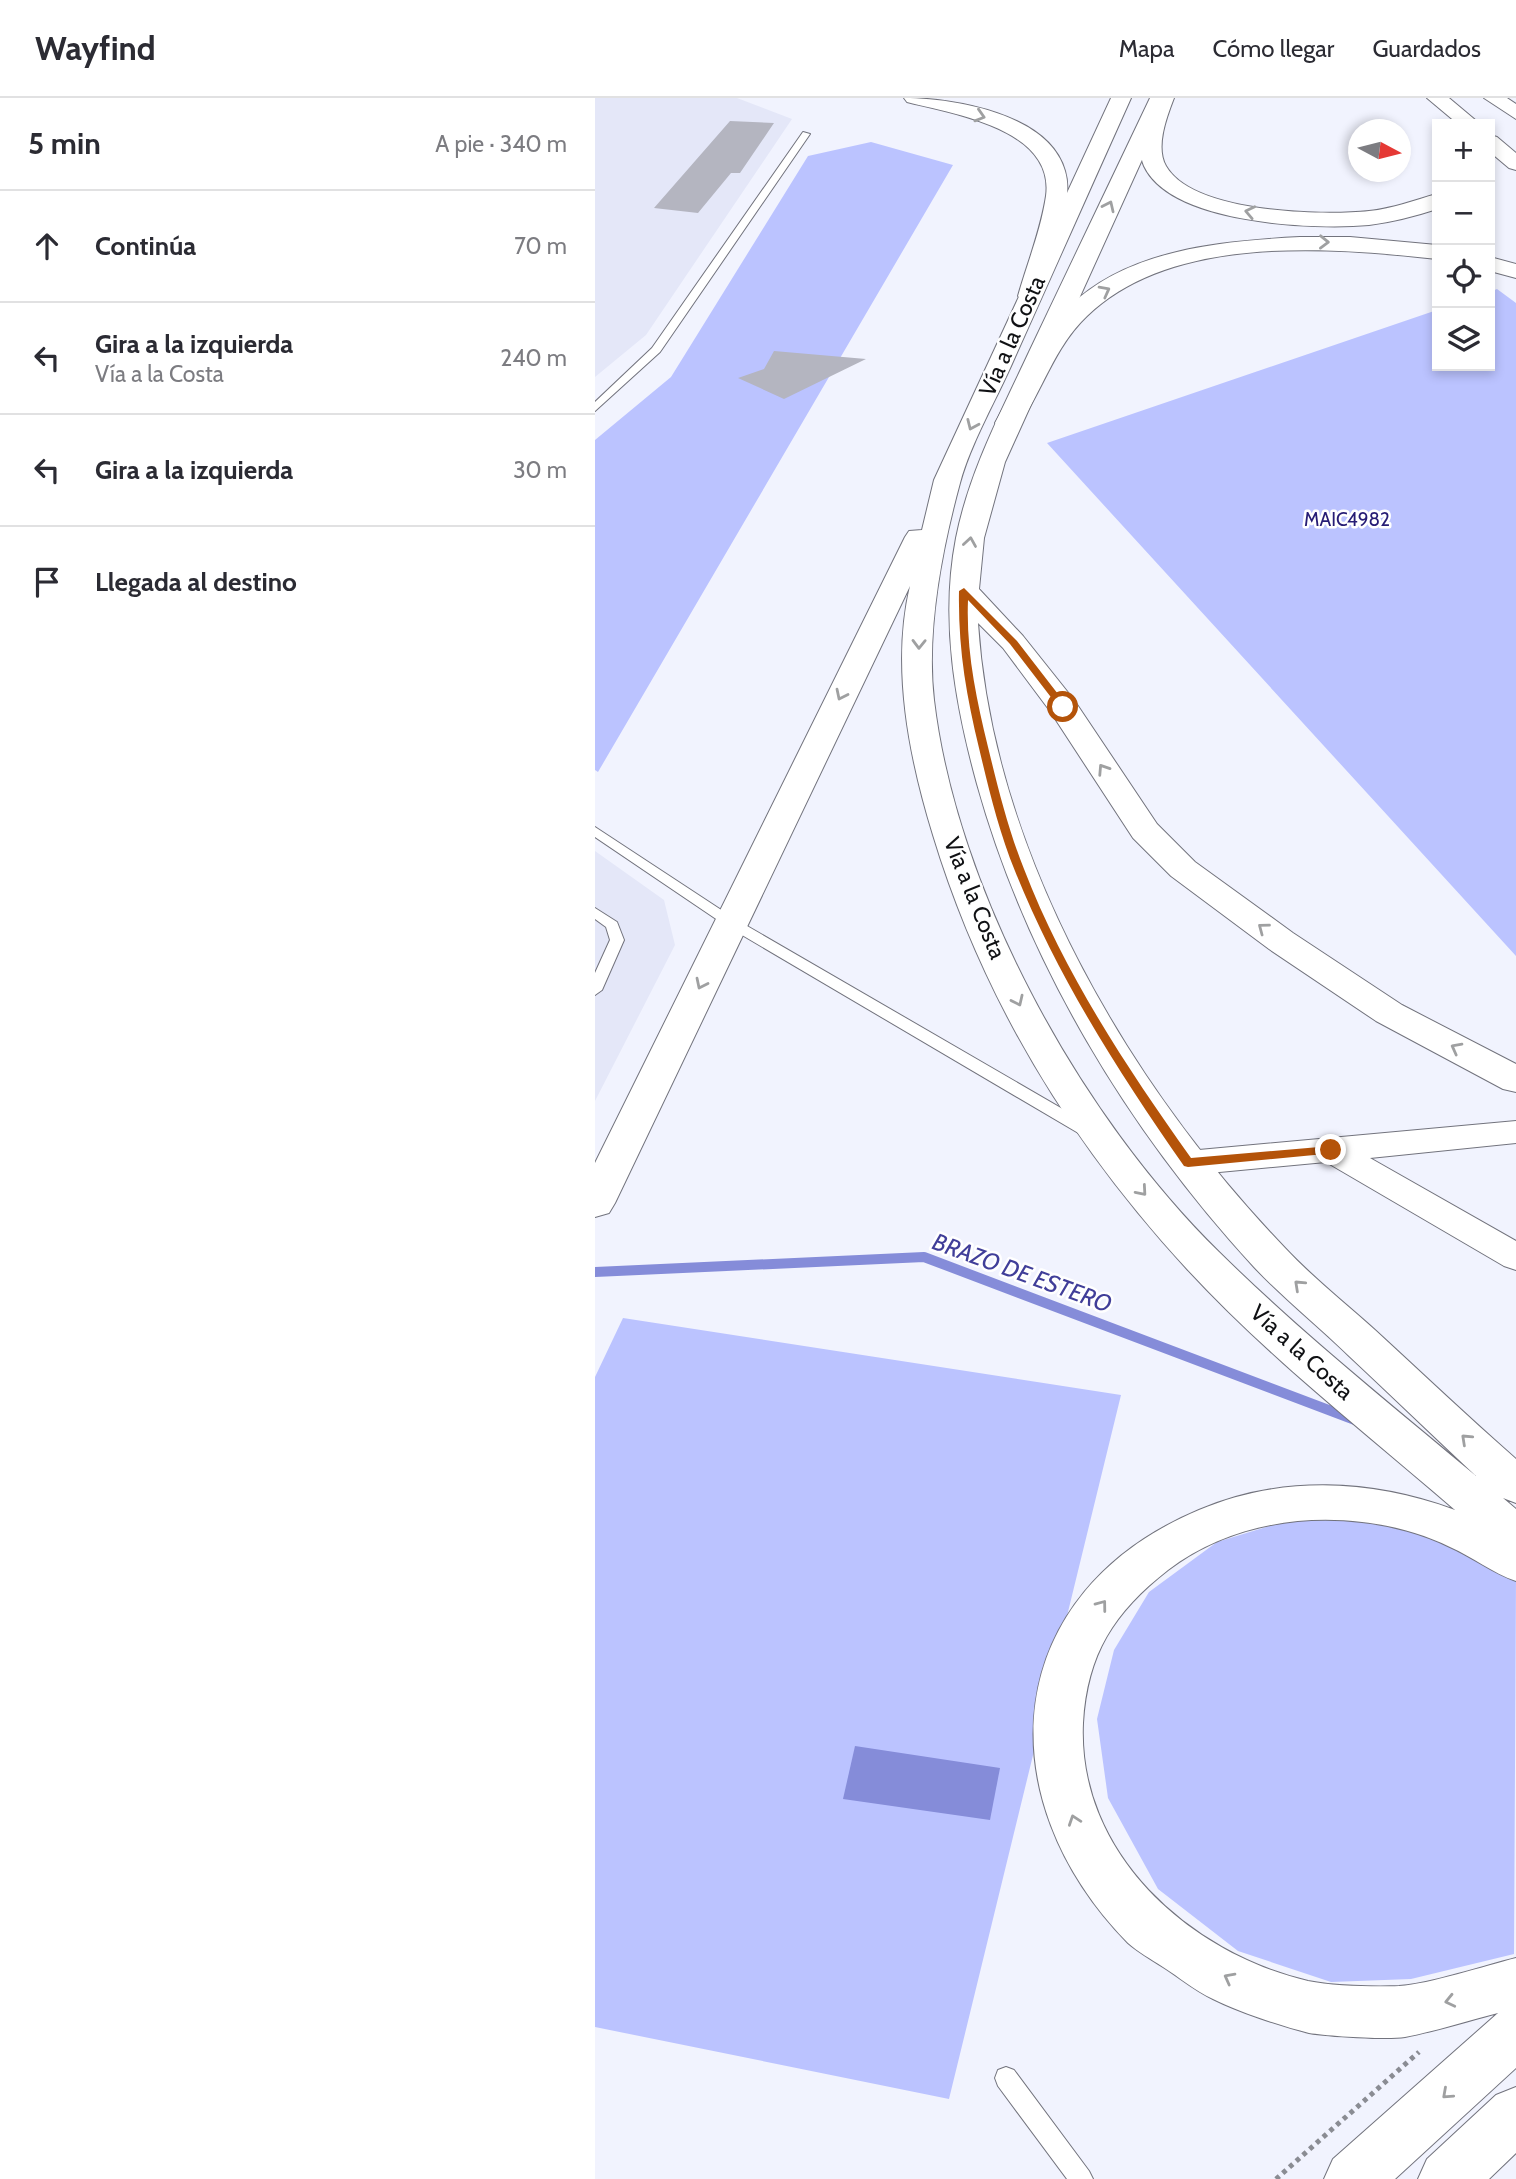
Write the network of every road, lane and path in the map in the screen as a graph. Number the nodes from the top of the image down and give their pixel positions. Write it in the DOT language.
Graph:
graph roads {
  1 [pos="914,98"];
  2 [pos="1121,98"];
  3 [pos="1162,98"];
  4 [pos="1437,98"];
  5 [pos="1494,98"];
  6 [pos="1502,98"];
  7 [pos="1516,113"];
  8 [pos="1462,119"];
  9 [pos="806,134"];
  10 [pos="1495,145"];
  11 [pos="1516,164"];
  12 [pos="1432,203"];
  13 [pos="1432,251"];
  14 [pos="1495,265"];
  15 [pos="1516,271"];
  16 [pos="1030,296"];
  17 [pos="595,408"];
  18 [pos="1008,423"];
  19 [pos="947,480"];
  20 [pos="964,591"];
  21 [pos="595,831"];
  22 [pos="595,912"];
  23 [pos="730,922"];
  24 [pos="595,990"];
  25 [pos="1516,1080"];
  26 [pos="1516,1132"];
  27 [pos="1103,1140"];
  28 [pos="1331,1150"];
  29 [pos="1188,1163"];
  30 [pos="599,1184"];
  31 [pos="1516,1257"];
  32 [pos="1513,1476"];
  33 [pos="1516,1536"];
  34 [pos="1516,1562"];
  35 [pos="1516,1983"];
  36 [pos="1516,2032"];
  37 [pos="1422,2049"];
  38 [pos="1006,2078"];
  39 [pos="1516,2115"];
  40 [pos="1081,2179"];
  41 [pos="1276,2179"];
  42 [pos="1353,2179"];
  43 [pos="1447,2179"];
  1 -- 16 [label="main road, one-way"];
  2 -- 16 [label="main road, Vía a la Costa"];
  12 -- 3 [label="main road, one-way"];
  18 -- 3 [label="main road, Vía a la Costa, one-way"];
  4 -- 8 [label="main road"];
  5 -- 7 [label="main road"];
  6 -- 7 [label="main road"];
  9 -- 17 [label="lane"];
  10 -- 11 [label="main road"];
  18 -- 13 [label="main road, one-way"];
  14 -- 15 [label="main road"];
  16 -- 19 [label="main road, Vía a la Costa, one-way"];
  20 -- 18 [label="main road, Vía a la Costa, one-way"];
  19 -- 23 [label="main road, one-way"];
  19 -- 27 [label="main road, Vía a la Costa, one-way"];
  25 -- 20 [label="main road, one-way"];
  20 -- 29 [label="main road, Vía a la Costa"];
  21 -- 23 [label="lane"];
  22 -- 24 [label="lane"];
  23 -- 27 [label="lane"];
  23 -- 30 [label="main road, one-way"];
  26 -- 28 [label="street"];
  27 -- 33 [label="main road, Vía a la Costa, one-way"];
  28 -- 29 [label="street"];
  28 -- 31 [label="street"];
  32 -- 29 [label="main road, Vía a la Costa, one-way"];
  35 -- 34 [label="main road, one-way"];
  36 -- 42 [label="main road, one-way"];
  37 -- 41 [label="path"];
  38 -- 40 [label="lane"];
  39 -- 43 [label="main road"];
}
